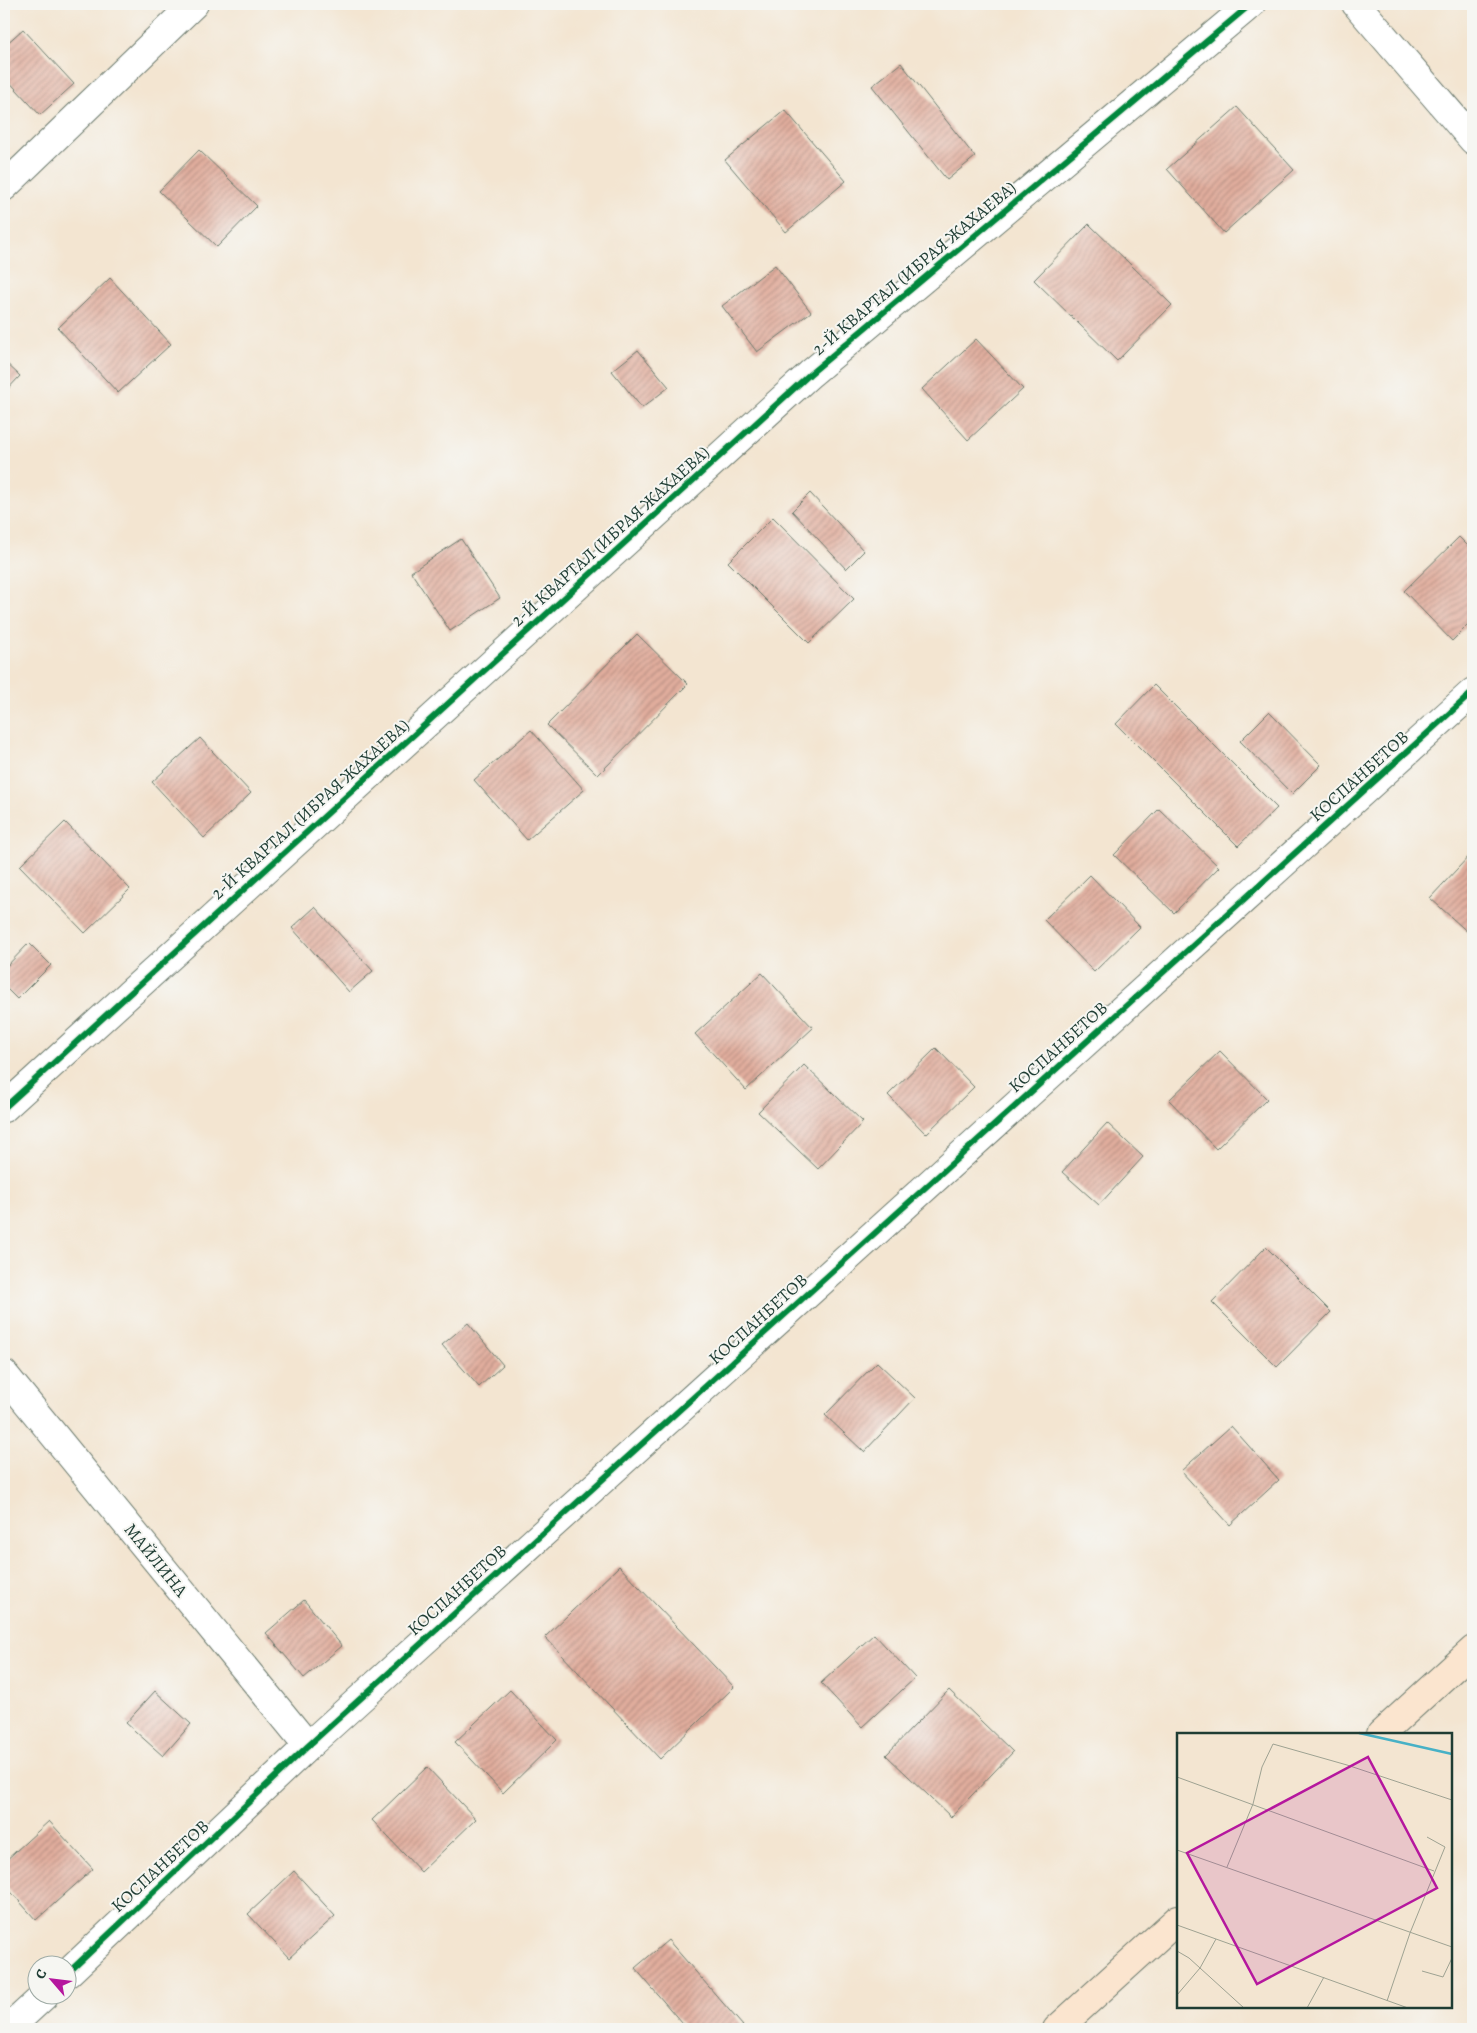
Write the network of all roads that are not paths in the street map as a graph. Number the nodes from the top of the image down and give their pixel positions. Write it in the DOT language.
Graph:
graph roads {
  1 [pos="194,4"];
  2 [pos="1251,4"];
  3 [pos="1356,4"];
  4 [pos="1473,140"];
  5 [pos="4,187"];
  6 [pos="1473,692"];
  7 [pos="4,1108"];
  8 [pos="4,1374"];
  9 [pos="1473,1650"];
  10 [pos="1381,1733"];
  11 [pos="308,1746"];
  12 [pos="1177,1920"];
  13 [pos="78,1964"];
  14 [pos="33,2006"];
  15 [pos="8,2029"];
  16 [pos="1057,2029"];
  1 -- 5 [label="street"];
  2 -- 7 [label="street, 2-Й КВАРТАЛ (ИБРАЯ ЖАХАЕВА)"];
  3 -- 4 [label="street"];
  6 -- 11 [label="street, КОСПАНБЕТОВ"];
  8 -- 11 [label="street, МАЙЛИНА"];
  9 -- 10 [label="street"];
  11 -- 13 [label="street, КОСПАНБЕТОВ"];
  12 -- 16 [label="street"];
  14 -- 15 [label="street"];
}
